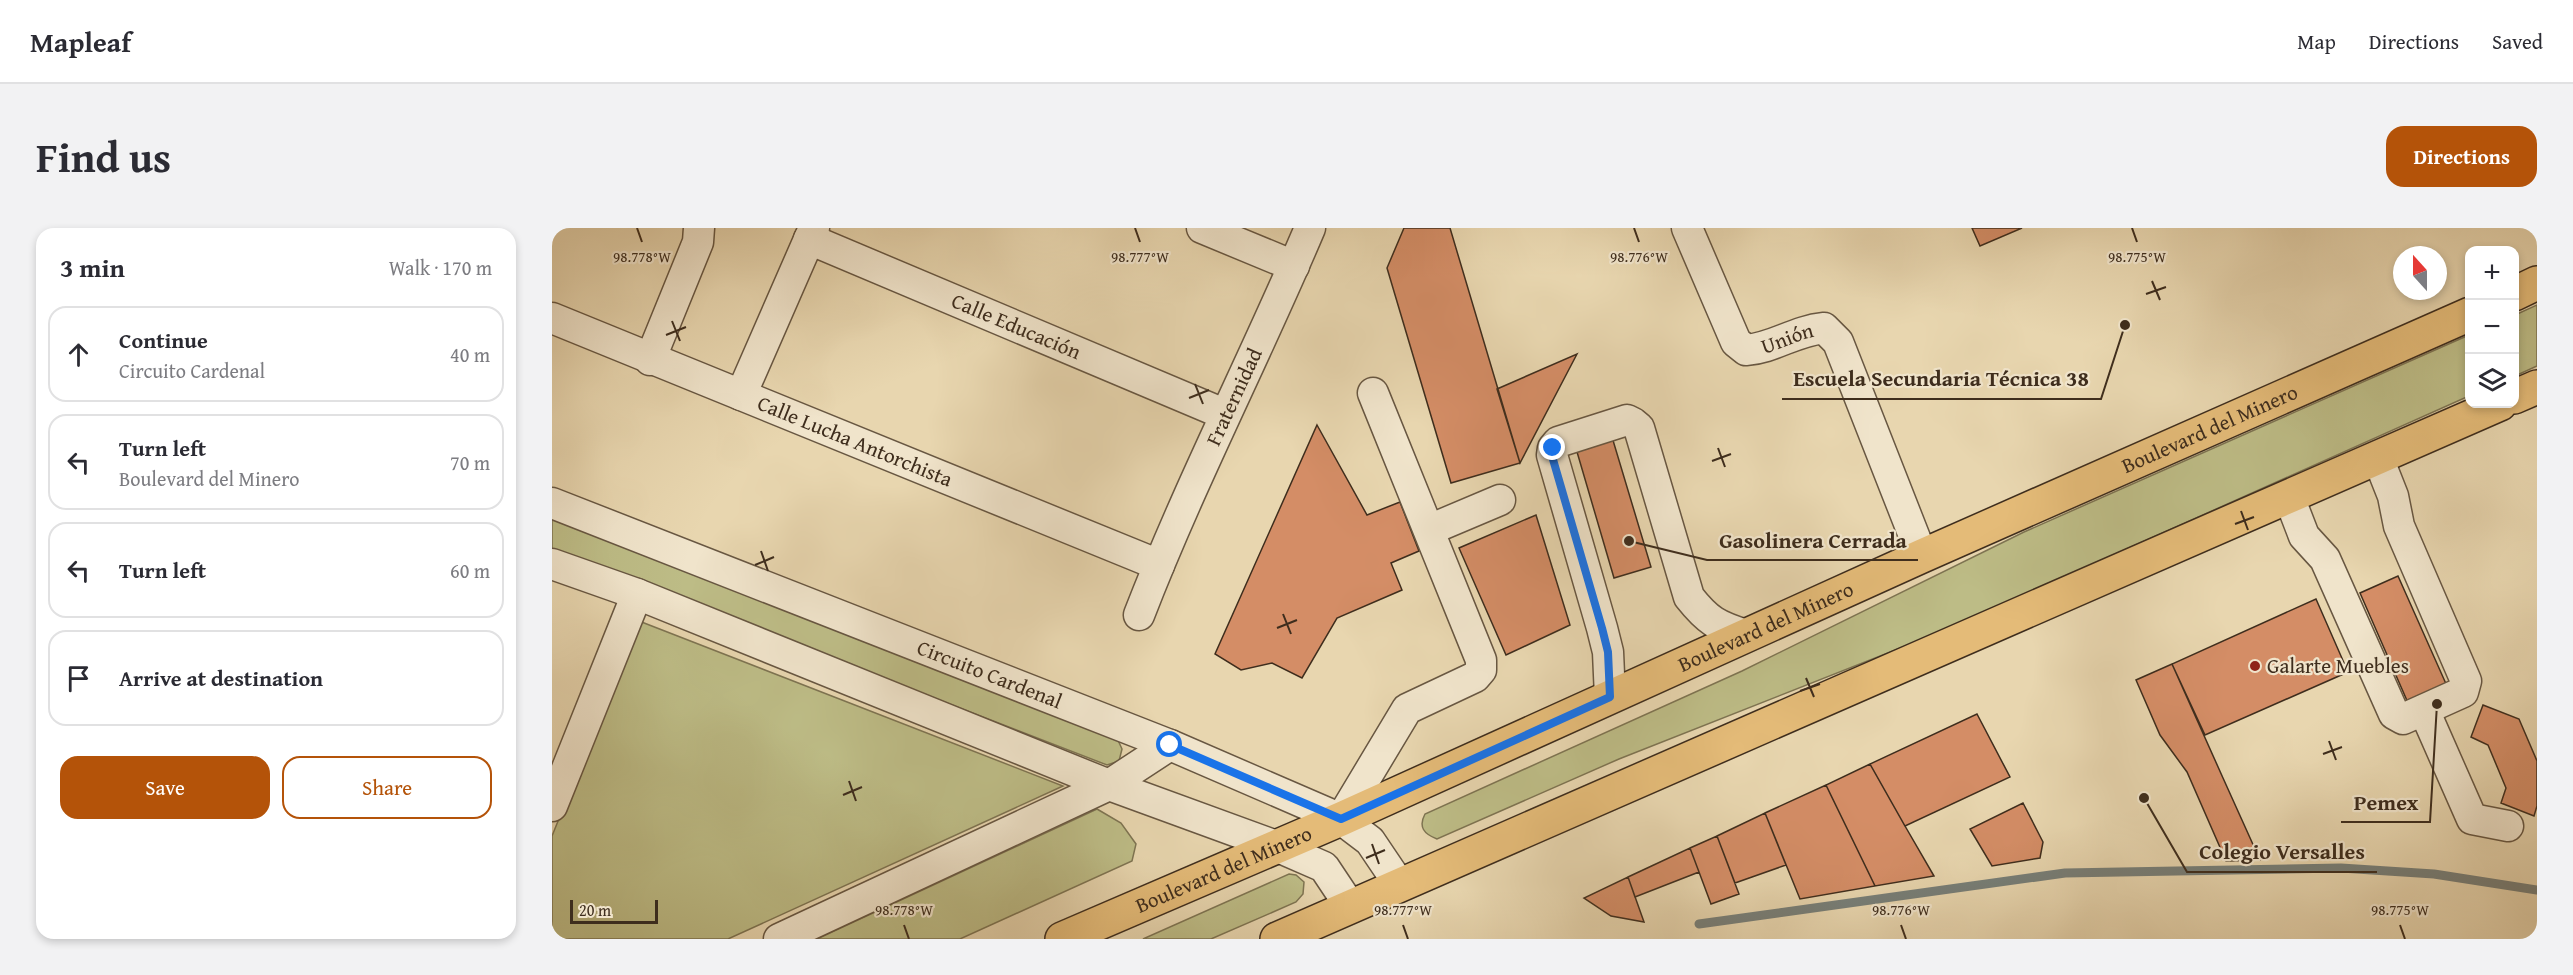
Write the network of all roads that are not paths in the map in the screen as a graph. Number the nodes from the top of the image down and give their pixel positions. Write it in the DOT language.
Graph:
graph roads {
  1 [pos="699,228"];
  2 [pos="1202,228"];
  3 [pos="1310,228"];
  4 [pos="1687,228"];
  5 [pos="811,233"];
  6 [pos="1294,266"];
  7 [pos="2537,284"];
  8 [pos="2519,292"];
  9 [pos="2465,316"];
  10 [pos="552,318"];
  11 [pos="650,360"];
  12 [pos="2537,387"];
  13 [pos="1373,393"];
  14 [pos="741,395"];
  15 [pos="2519,395"];
  16 [pos="2491,408"];
  17 [pos="1224,414"];
  18 [pos="2378,458"];
  19 [pos="2289,497"];
  20 [pos="1500,500"];
  21 [pos="552,503"];
  22 [pos="1429,530"];
  23 [pos="1922,556"];
  24 [pos="552,564"];
  25 [pos="1159,565"];
  26 [pos="636,594"];
  27 [pos="1139,615"];
  28 [pos="1746,635"];
  29 [pos="1610,697"];
  30 [pos="2424,710"];
  31 [pos="1170,745"];
  32 [pos="1109,785"];
  33 [pos="552,806"];
  34 [pos="1341,819"];
  35 [pos="2508,826"];
  36 [pos="1276,846"];
  37 [pos="1399,884"];
  38 [pos="1350,906"];
  39 [pos="779,939"];
  40 [pos="1062,939"];
  41 [pos="1277,939"];
  1 -- 11 [label="street"];
  2 -- 6 [label="street"];
  3 -- 6 [label="street, Fraternidad"];
  4 -- 23 [label="street, Unión"];
  5 -- 14 [label="street"];
  5 -- 17 [label="street, Calle Educación"];
  6 -- 17 [label="street, Fraternidad"];
  7 -- 8 [label="main road"];
  9 -- 23 [label="main road, Boulevard del Minero"];
  10 -- 11 [label="street, Calle Lucha Antorchista"];
  11 -- 14 [label="street, Calle Lucha Antorchista"];
  12 -- 15 [label="main road"];
  13 -- 22 [label="street"];
  14 -- 25 [label="street, Calle Lucha Antorchista"];
  16 -- 18 [label="main road"];
  17 -- 25 [label="street, Fraternidad"];
  18 -- 19 [label="main road"];
  18 -- 30 [label="street"];
  19 -- 30 [label="street"];
  19 -- 37 [label="main road"];
  20 -- 22 [label="street"];
  21 -- 31 [label="street, Circuito Cardenal"];
  22 -- 34 [label="street"];
  23 -- 28 [label="main road, Boulevard del Minero"];
  24 -- 26 [label="street"];
  25 -- 27 [label="street, Fraternidad"];
  26 -- 32 [label="street"];
  26 -- 33 [label="street"];
  28 -- 29 [label="main road, Boulevard del Minero"];
  28 -- 29 [label="street"];
  29 -- 34 [label="main road, Boulevard del Minero"];
  30 -- 35 [label="street"];
  31 -- 32 [label="street"];
  31 -- 34 [label="street, Circuito Cardenal"];
  32 -- 36 [label="street"];
  32 -- 39 [label="street"];
  34 -- 36 [label="main road, Boulevard del Minero"];
  34 -- 37 [label="street, Circuito Cardenal"];
  36 -- 38 [label="street"];
  36 -- 40 [label="main road, Boulevard del Minero"];
  37 -- 38 [label="main road"];
  38 -- 41 [label="main road"];
}
